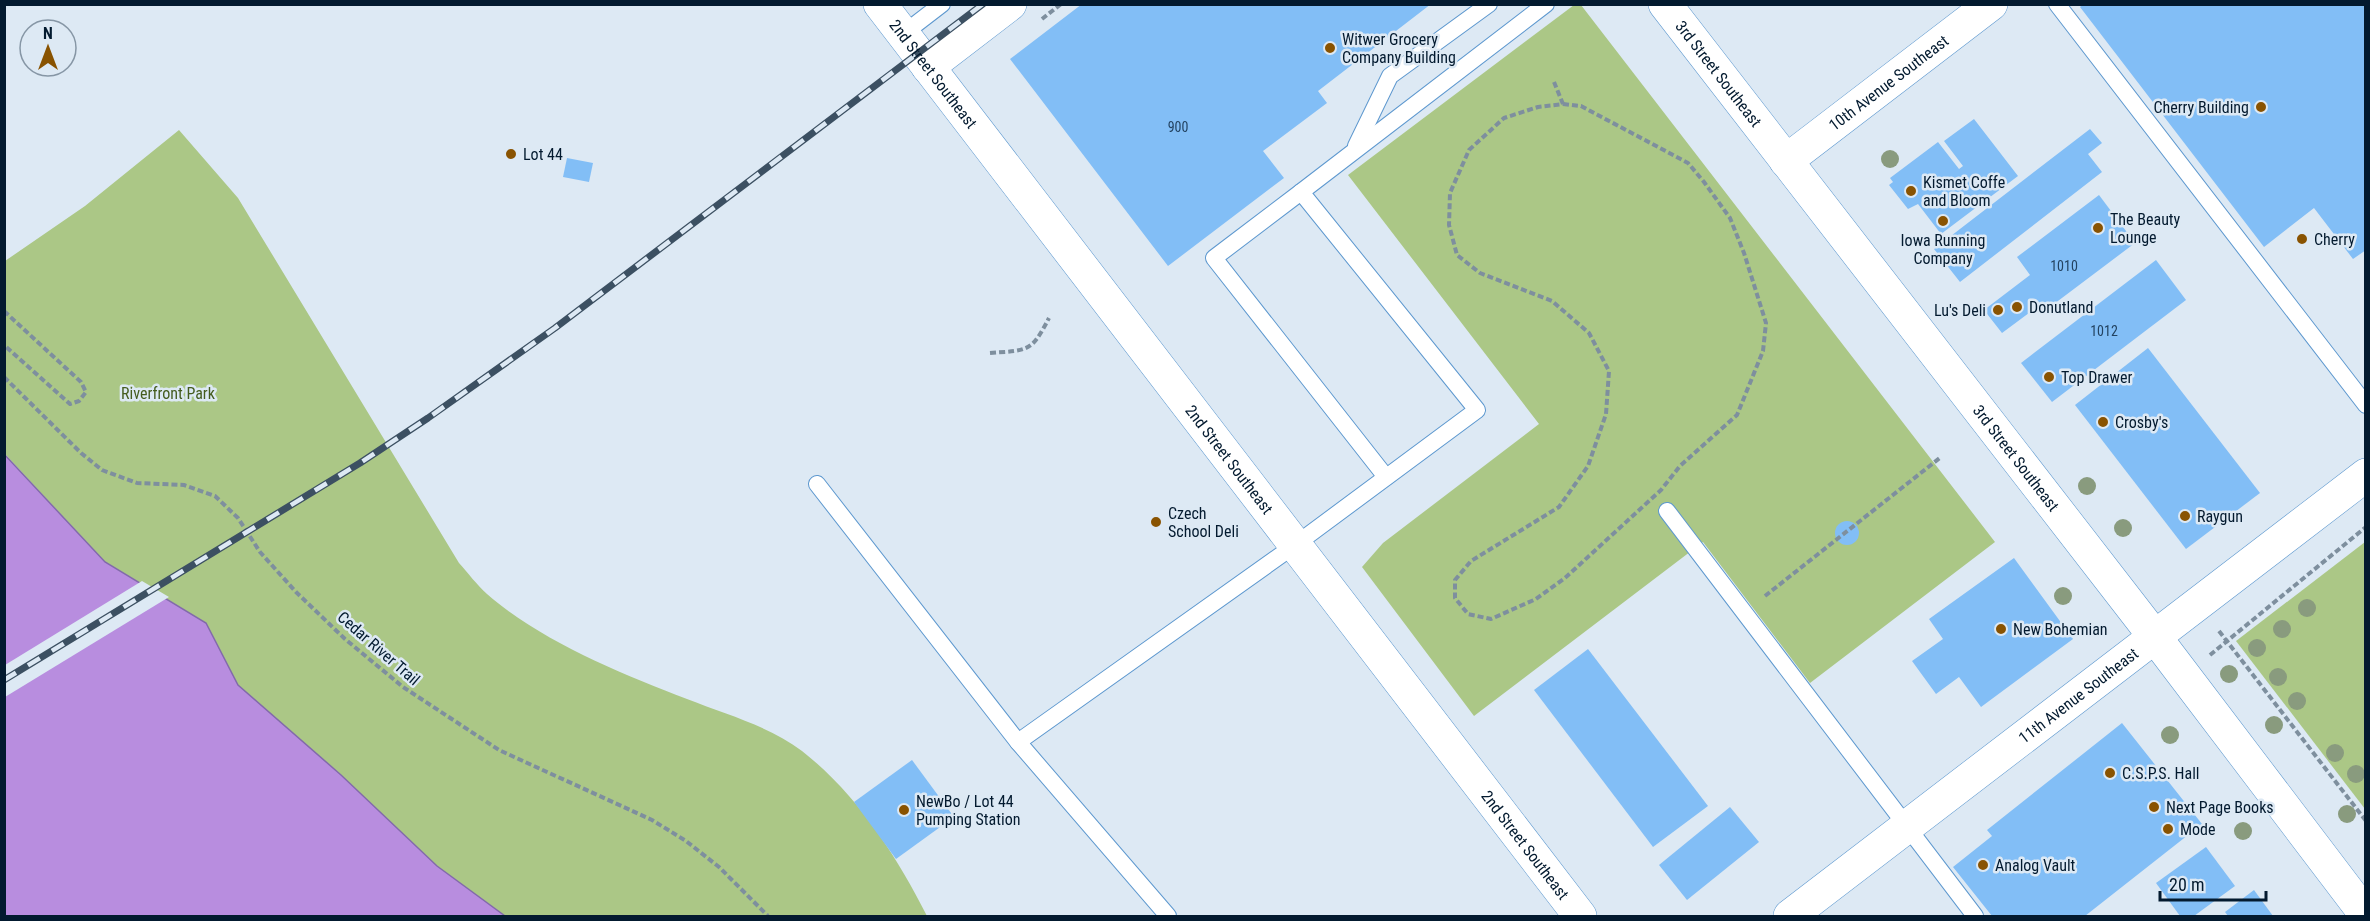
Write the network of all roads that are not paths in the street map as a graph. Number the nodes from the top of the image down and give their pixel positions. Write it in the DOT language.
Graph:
graph roads {
  1 [pos="880,4"];
  2 [pos="942,4"];
  3 [pos="1010,4"];
  4 [pos="1489,4"];
  5 [pos="1546,4"];
  6 [pos="1665,4"];
  7 [pos="1991,4"];
  8 [pos="2057,4"];
  9 [pos="903,34"];
  10 [pos="928,68"];
  11 [pos="1354,150"];
  12 [pos="1786,161"];
  13 [pos="1301,192"];
  14 [pos="2366,405"];
  15 [pos="2366,475"];
  16 [pos="1386,477"];
  17 [pos="817,484"];
  18 [pos="1667,511"];
  19 [pos="1295,545"];
  20 [pos="2155,637"];
  21 [pos="1018,742"];
  22 [pos="1906,827"];
  23 [pos="2366,915"];
  24 [pos="1168,916"];
  25 [pos="1580,916"];
  26 [pos="1790,916"];
  27 [pos="1975,916"];
  1 -- 9 [label="street, 2nd Street Southeast"];
  2 -- 9 [label="lane"];
  3 -- 10 [label="street"];
  4 -- 11 [label="lane"];
  5 -- 11 [label="lane"];
  6 -- 12 [label="street, 3rd Street Southeast"];
  7 -- 12 [label="street, 10th Avenue Southeast"];
  8 -- 14 [label="lane"];
  9 -- 10 [label="street, 2nd Street Southeast"];
  10 -- 19 [label="street, 2nd Street Southeast"];
  11 -- 13 [label="lane"];
  12 -- 20 [label="street, 3rd Street Southeast"];
  13 -- 16 [label="lane"];
  13 -- 16 [label="lane"];
  15 -- 20 [label="street, 11th Avenue Southeast"];
  16 -- 19 [label="lane"];
  17 -- 21 [label="lane"];
  18 -- 22 [label="lane"];
  19 -- 21 [label="lane"];
  19 -- 25 [label="street, 2nd Street Southeast"];
  20 -- 22 [label="street, 11th Avenue Southeast"];
  20 -- 23 [label="street, 3rd Street Southeast"];
  21 -- 24 [label="lane"];
  22 -- 26 [label="street, 11th Avenue Southeast"];
  22 -- 27 [label="lane"];
}
